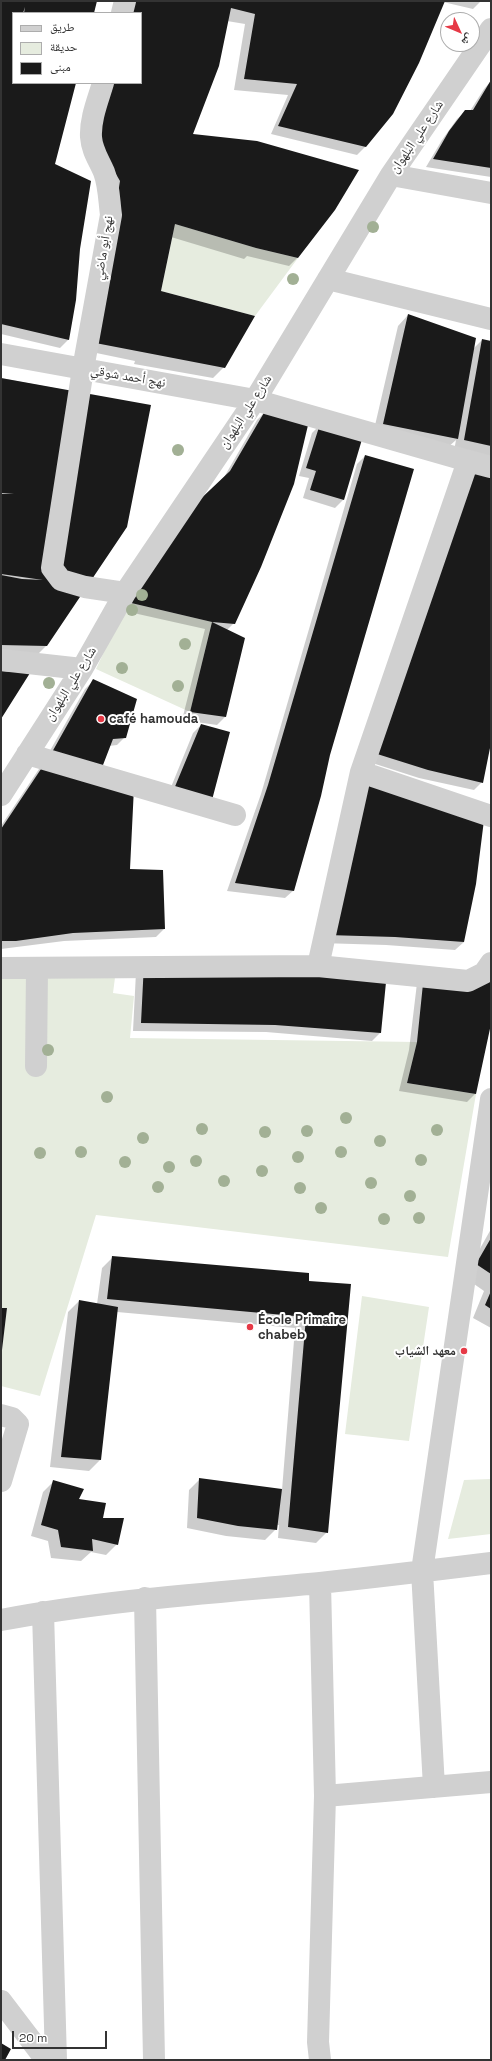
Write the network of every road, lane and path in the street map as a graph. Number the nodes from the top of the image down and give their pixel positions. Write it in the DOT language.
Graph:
graph roads {
  1 [pos="125,1"];
  2 [pos="122,12"];
  3 [pos="491,29"];
  4 [pos="103,84"];
  5 [pos="392,175"];
  6 [pos="491,193"];
  7 [pos="328,279"];
  8 [pos="491,319"];
  9 [pos="1,354"];
  10 [pos="83,369"];
  11 [pos="255,400"];
  12 [pos="468,461"];
  13 [pos="491,467"];
  14 [pos="125,593"];
  15 [pos="1,660"];
  16 [pos="82,669"];
  17 [pos="27,754"];
  18 [pos="361,772"];
  19 [pos="1,794"];
  20 [pos="235,815"];
  21 [pos="491,816"];
  22 [pos="491,963"];
  23 [pos="318,966"];
  24 [pos="1,968"];
  25 [pos="38,969"];
  26 [pos="36,1066"];
  27 [pos="491,1098"];
  28 [pos="1,1415"];
  29 [pos="1,1481"];
  30 [pos="491,1563"];
  31 [pos="422,1571"];
  32 [pos="320,1583"];
  33 [pos="145,1598"];
  34 [pos="43,1612"];
  35 [pos="1,1620"];
  36 [pos="491,1782"];
  37 [pos="434,1787"];
  38 [pos="325,1796"];
  39 [pos="2,2005"];
  40 [pos="46,2060"];
  41 [pos="56,2060"];
  42 [pos="154,2060"];
  43 [pos="320,2060"];
  1 -- 2 [label="street"];
  3 -- 5 [label="street, شارع علي البلهوان"];
  4 -- 10 [label="street, نهج أبو ماضي"];
  5 -- 6 [label="street"];
  5 -- 7 [label="street, شارع علي البلهوان"];
  7 -- 8 [label="street"];
  7 -- 11 [label="street, شارع علي البلهوان"];
  9 -- 10 [label="street, نهج أحمد شوقي"];
  10 -- 11 [label="street, نهج أحمد شوقي"];
  10 -- 14 [label="street, نهج أبو ماضي"];
  11 -- 12 [label="street, نهج أحمد شوقي"];
  11 -- 14 [label="street, شارع علي البلهوان"];
  12 -- 13 [label="street, نهج أحمد شوقي"];
  12 -- 18 [label="street"];
  14 -- 16 [label="street, شارع علي البلهوان"];
  15 -- 16 [label="street"];
  16 -- 17 [label="street, شارع علي البلهوان"];
  17 -- 19 [label="street, شارع علي البلهوان"];
  17 -- 20 [label="street"];
  18 -- 21 [label="street"];
  18 -- 23 [label="street"];
  22 -- 23 [label="street"];
  23 -- 25 [label="street"];
  24 -- 25 [label="street"];
  25 -- 26 [label="street"];
  27 -- 31 [label="street"];
  28 -- 29 [label="street"];
  30 -- 31 [label="street"];
  31 -- 32 [label="street"];
  31 -- 37 [label="street"];
  32 -- 33 [label="street"];
  32 -- 38 [label="street"];
  33 -- 34 [label="street"];
  33 -- 42 [label="street"];
  34 -- 35 [label="street"];
  34 -- 41 [label="street"];
  36 -- 37 [label="street"];
  37 -- 38 [label="street"];
  38 -- 43 [label="street"];
  39 -- 40 [label="street"];
}
